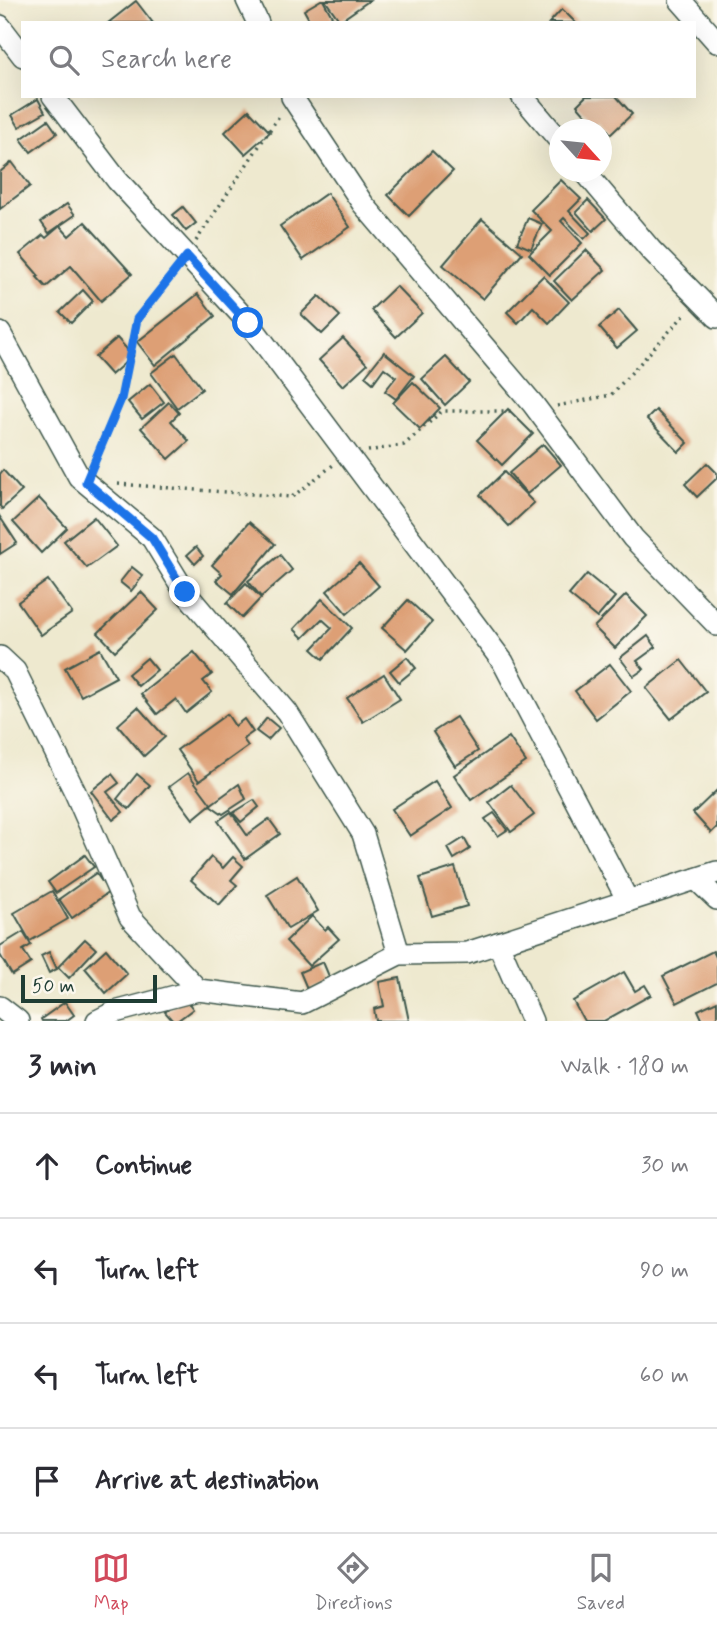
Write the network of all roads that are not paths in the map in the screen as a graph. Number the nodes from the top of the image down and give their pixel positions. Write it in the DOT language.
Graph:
graph roads {
  1 [pos="247,0"];
  2 [pos="680,0"];
  3 [pos="257,21"];
  4 [pos="0,26"];
  5 [pos="717,42"];
  6 [pos="21,53"];
  7 [pos="55,98"];
  8 [pos="293,98"];
  9 [pos="524,98"];
  10 [pos="549,129"];
  11 [pos="593,182"];
  12 [pos="717,317"];
  13 [pos="0,333"];
  14 [pos="717,625"];
  15 [pos="0,657"];
  16 [pos="707,875"];
  17 [pos="717,899"];
  18 [pos="628,901"];
  19 [pos="498,943"];
  20 [pos="399,954"];
  21 [pos="198,990"];
  22 [pos="0,1006"];
  23 [pos="302,1012"];
  24 [pos="18,1021"];
  25 [pos="97,1021"];
  26 [pos="532,1021"];
  1 -- 3 [label="street"];
  2 -- 5 [label="street"];
  4 -- 6 [label="street"];
  7 -- 18 [label="street"];
  8 -- 14 [label="street"];
  9 -- 10 [label="street"];
  11 -- 12 [label="street"];
  13 -- 20 [label="street"];
  15 -- 21 [label="street"];
  16 -- 17 [label="street"];
  16 -- 18 [label="street"];
  18 -- 19 [label="street"];
  19 -- 20 [label="street"];
  19 -- 26 [label="street"];
  20 -- 23 [label="street"];
  21 -- 23 [label="street"];
  21 -- 25 [label="street"];
  22 -- 24 [label="street"];
}
